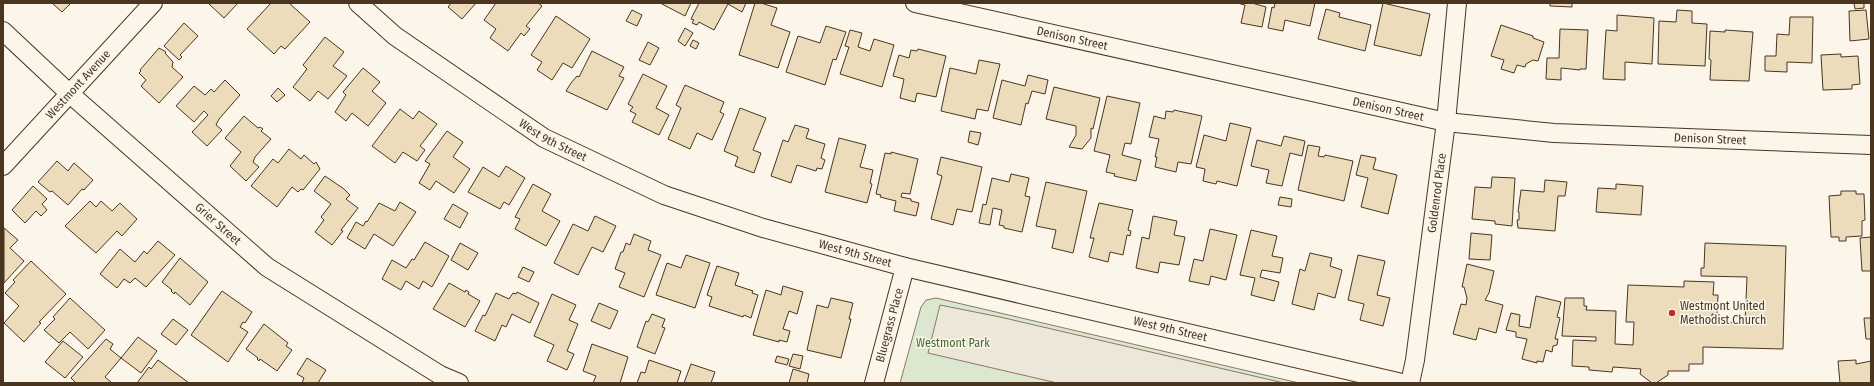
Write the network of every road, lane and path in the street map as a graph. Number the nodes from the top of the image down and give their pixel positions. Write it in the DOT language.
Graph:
graph roads {
  1 [pos="153,3"];
  2 [pos="358,3"];
  3 [pos="915,3"];
  4 [pos="1457,3"];
  5 [pos="3,31"];
  6 [pos="69,93"];
  7 [pos="1446,122"];
  8 [pos="1871,145"];
  9 [pos="3,166"];
  10 [pos="905,267"];
  11 [pos="459,383"];
  12 [pos="874,383"];
  13 [pos="1402,383"];
  14 [pos="1410,383"];
  1 -- 6 [label="street, Westmont Avenue"];
  2 -- 10 [label="street, West 9th Street"];
  3 -- 7 [label="street, Denison Street"];
  4 -- 7 [label="street, Goldenrod Place"];
  5 -- 6 [label="street, Grier Street"];
  6 -- 9 [label="street, Westmont Avenue"];
  6 -- 11 [label="street, Grier Street"];
  7 -- 8 [label="street, Denison Street"];
  7 -- 14 [label="street, Goldenrod Place"];
  10 -- 12 [label="street, Bluegrass Place"];
  10 -- 13 [label="street, West 9th Street"];
}
